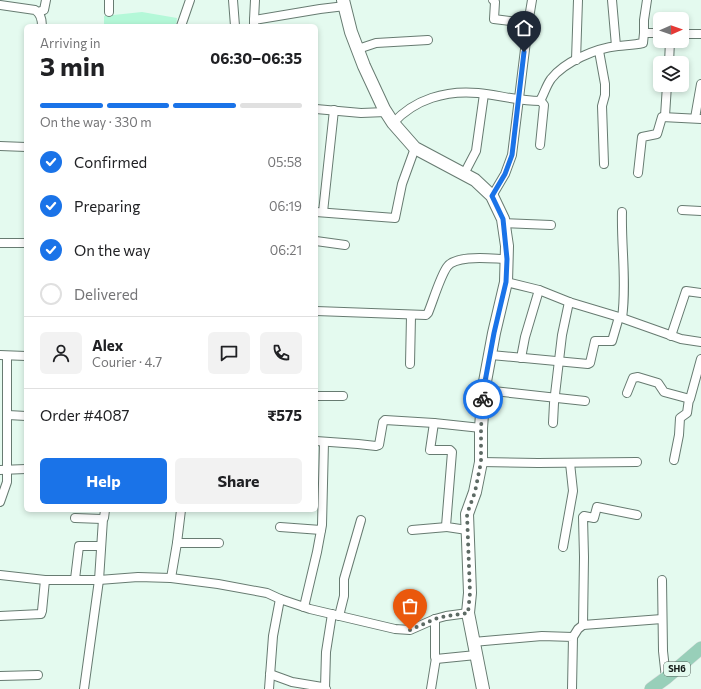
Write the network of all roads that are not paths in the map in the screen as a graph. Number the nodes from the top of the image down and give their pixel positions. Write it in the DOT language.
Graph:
graph roads {
  1 [pos="46,0"];
  2 [pos="110,0"];
  3 [pos="190,0"];
  4 [pos="233,0"];
  5 [pos="255,0"];
  6 [pos="493,0"];
  7 [pos="532,0"];
  8 [pos="578,0"];
  9 [pos="612,0"];
  10 [pos="647,0"];
  11 [pos="344,3"];
  12 [pos="0,5"];
  13 [pos="38,12"];
  14 [pos="109,12"];
  15 [pos="254,23"];
  16 [pos="42,24"];
  17 [pos="182,24"];
  18 [pos="235,24"];
  19 [pos="528,24"];
  20 [pos="644,33"];
  21 [pos="653,33"];
  22 [pos="689,34"];
  23 [pos="701,34"];
  24 [pos="428,40"];
  25 [pos="616,46"];
  26 [pos="358,49"];
  27 [pos="599,51"];
  28 [pos="576,60"];
  29 [pos="701,84"];
  30 [pos="667,92"];
  31 [pos="484,94"];
  32 [pos="519,99"];
  33 [pos="540,100"];
  34 [pos="318,109"];
  35 [pos="334,110"];
  36 [pos="386,112"];
  37 [pos="665,116"];
  38 [pos="698,118"];
  39 [pos="393,123"];
  40 [pos="540,144"];
  41 [pos="0,146"];
  42 [pos="24,147"];
  43 [pos="416,148"];
  44 [pos="604,164"];
  45 [pos="638,172"];
  46 [pos="464,174"];
  47 [pos="492,196"];
  48 [pos="682,210"];
  49 [pos="701,211"];
  50 [pos="320,212"];
  51 [pos="622,212"];
  52 [pos="503,224"];
  53 [pos="551,225"];
  54 [pos="318,242"];
  55 [pos="0,243"];
  56 [pos="24,243"];
  57 [pos="345,244"];
  58 [pos="507,259"];
  59 [pos="506,282"];
  60 [pos="539,290"];
  61 [pos="701,293"];
  62 [pos="569,302"];
  63 [pos="318,311"];
  64 [pos="411,316"];
  65 [pos="620,317"];
  66 [pos="670,336"];
  67 [pos="701,342"];
  68 [pos="491,355"];
  69 [pos="3,356"];
  70 [pos="24,356"];
  71 [pos="521,358"];
  72 [pos="701,359"];
  73 [pos="560,362"];
  74 [pos="410,364"];
  75 [pos="484,390"];
  76 [pos="627,392"];
  77 [pos="318,396"];
  78 [pos="343,396"];
  79 [pos="555,398"];
  80 [pos="689,399"];
  81 [pos="585,401"];
  82 [pos="8,415"];
  83 [pos="24,416"];
  84 [pos="434,423"];
  85 [pos="553,423"];
  86 [pos="481,428"];
  87 [pos="320,441"];
  88 [pos="674,460"];
  89 [pos="481,462"];
  90 [pos="637,462"];
  91 [pos="570,463"];
  92 [pos="24,469"];
  93 [pos="4,470"];
  94 [pos="320,497"];
  95 [pos="0,502"];
  96 [pos="105,512"];
  97 [pos="181,512"];
  98 [pos="637,515"];
  99 [pos="75,518"];
  100 [pos="103,519"];
  101 [pos="362,520"];
  102 [pos="280,527"];
  103 [pos="447,527"];
  104 [pos="321,530"];
  105 [pos="412,530"];
  106 [pos="468,530"];
  107 [pos="177,543"];
  108 [pos="219,543"];
  109 [pos="101,546"];
  110 [pos="563,547"];
  111 [pos="0,575"];
  112 [pos="171,578"];
  113 [pos="75,579"];
  114 [pos="45,580"];
  115 [pos="99,580"];
  116 [pos="662,580"];
  117 [pos="280,599"];
  118 [pos="304,607"];
  119 [pos="468,613"];
  120 [pos="336,615"];
  121 [pos="0,616"];
  122 [pos="435,619"];
  123 [pos="662,619"];
  124 [pos="583,625"];
  125 [pos="573,637"];
  126 [pos="473,642"];
  127 [pos="701,648"];
  128 [pos="476,655"];
  129 [pos="436,658"];
  130 [pos="270,674"];
  131 [pos="38,675"];
  132 [pos="0,676"];
  133 [pos="666,678"];
  134 [pos="326,688"];
  135 [pos="84,689"];
  136 [pos="269,689"];
  137 [pos="431,689"];
  138 [pos="483,689"];
  139 [pos="572,689"];
  140 [pos="652,689"];
  1 -- 13 [label="street"];
  2 -- 14 [label="street"];
  3 -- 17 [label="street"];
  4 -- 18 [label="street"];
  5 -- 15 [label="street"];
  6 -- 19 [label="street"];
  7 -- 19 [label="street"];
  8 -- 28 [label="street"];
  9 -- 25 [label="street"];
  10 -- 20 [label="street"];
  11 -- 15 [label="street"];
  11 -- 26 [label="street"];
  12 -- 13 [label="street"];
  13 -- 16 [label="street"];
  19 -- 32 [label="street"];
  20 -- 21 [label="street"];
  20 -- 25 [label="street"];
  22 -- 23 [label="street"];
  24 -- 26 [label="street"];
  25 -- 27 [label="street"];
  26 -- 36 [label="street"];
  27 -- 28 [label="street"];
  27 -- 44 [label="street"];
  28 -- 33 [label="street"];
  29 -- 38 [label="street"];
  30 -- 37 [label="street"];
  31 -- 32 [label="street"];
  31 -- 39 [label="street"];
  31 -- 46 [label="street"];
  32 -- 33 [label="street"];
  32 -- 47 [label="street"];
  33 -- 40 [label="street"];
  34 -- 35 [label="street"];
  35 -- 36 [label="street"];
  35 -- 50 [label="street"];
  36 -- 39 [label="street"];
  37 -- 38 [label="street"];
  37 -- 45 [label="street"];
  39 -- 43 [label="street"];
  41 -- 42 [label="street"];
  43 -- 46 [label="street"];
  43 -- 50 [label="street"];
  46 -- 47 [label="street"];
  47 -- 52 [label="street"];
  48 -- 49 [label="street"];
  51 -- 65 [label="street"];
  52 -- 53 [label="street"];
  52 -- 58 [label="street"];
  54 -- 57 [label="street"];
  55 -- 56 [label="street"];
  58 -- 59 [label="street"];
  58 -- 64 [label="street"];
  59 -- 60 [label="street"];
  59 -- 68 [label="street"];
  60 -- 62 [label="street"];
  60 -- 71 [label="street"];
  61 -- 66 [label="street"];
  62 -- 65 [label="street"];
  62 -- 73 [label="street"];
  63 -- 64 [label="street"];
  64 -- 74 [label="street"];
  65 -- 66 [label="street"];
  65 -- 73 [label="street"];
  66 -- 67 [label="street"];
  68 -- 71 [label="street"];
  68 -- 75 [label="street"];
  69 -- 70 [label="street"];
  69 -- 82 [label="street"];
  71 -- 73 [label="street"];
  72 -- 80 [label="street"];
  73 -- 79 [label="street"];
  75 -- 79 [label="street"];
  75 -- 86 [label="street"];
  76 -- 80 [label="street"];
  77 -- 78 [label="street"];
  79 -- 81 [label="street"];
  79 -- 85 [label="street"];
  80 -- 88 [label="street"];
  82 -- 83 [label="street"];
  82 -- 93 [label="street"];
  84 -- 86 [label="street"];
  84 -- 87 [label="street"];
  84 -- 103 [label="street"];
  86 -- 89 [label="street"];
  87 -- 94 [label="street"];
  89 -- 91 [label="street"];
  89 -- 106 [label="street"];
  90 -- 91 [label="street"];
  91 -- 110 [label="street"];
  92 -- 93 [label="street"];
  93 -- 95 [label="street"];
  94 -- 104 [label="street"];
  96 -- 100 [label="street"];
  97 -- 107 [label="street"];
  98 -- 124 [label="street"];
  99 -- 100 [label="street"];
  100 -- 109 [label="street"];
  101 -- 120 [label="street"];
  102 -- 104 [label="street"];
  103 -- 105 [label="street"];
  103 -- 106 [label="street"];
  104 -- 118 [label="street"];
  106 -- 119 [label="street"];
  107 -- 108 [label="street"];
  107 -- 112 [label="street"];
  109 -- 113 [label="street"];
  109 -- 115 [label="street"];
  111 -- 114 [label="street"];
  112 -- 115 [label="street"];
  112 -- 117 [label="street"];
  113 -- 114 [label="street"];
  113 -- 115 [label="street"];
  114 -- 121 [label="street"];
  115 -- 135 [label="street"];
  116 -- 123 [label="street"];
  117 -- 118 [label="street"];
  117 -- 130 [label="street"];
  118 -- 120 [label="street"];
  119 -- 122 [label="street"];
  119 -- 126 [label="street"];
  120 -- 122 [label="street"];
  120 -- 134 [label="street"];
  122 -- 129 [label="street"];
  123 -- 124 [label="street"];
  123 -- 133 [label="street"];
  124 -- 125 [label="street"];
  125 -- 126 [label="street"];
  125 -- 139 [label="street"];
  126 -- 128 [label="street"];
  127 -- 133 [label="main road, SH6"];
  128 -- 129 [label="street"];
  128 -- 138 [label="street"];
  129 -- 137 [label="street"];
  130 -- 134 [label="street"];
  130 -- 136 [label="street"];
  131 -- 132 [label="street"];
  133 -- 140 [label="main road, SH6"];
}
